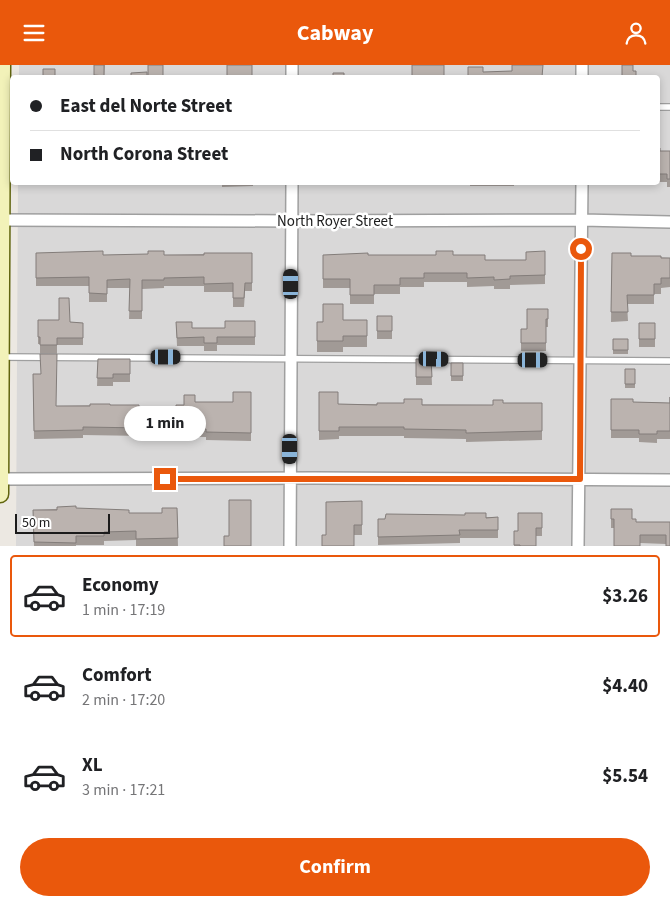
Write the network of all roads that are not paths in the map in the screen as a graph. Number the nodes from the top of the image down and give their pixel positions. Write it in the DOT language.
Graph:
graph roads {
  1 [pos="2,65"];
  2 [pos="3,102"];
  3 [pos="292,185"];
  4 [pos="582,185"];
  5 [pos="0,220"];
  6 [pos="582,220"];
  7 [pos="292,221"];
  8 [pos="670,222"];
  9 [pos="0,357"];
  10 [pos="290,358"];
  11 [pos="581,361"];
  12 [pos="670,361"];
  13 [pos="0,479"];
  14 [pos="290,479"];
  15 [pos="580,479"];
  16 [pos="670,480"];
  17 [pos="0,494"];
  18 [pos="290,546"];
  19 [pos="578,546"];
  1 -- 2 [label="main road"];
  2 -- 5 [label="main road"];
  3 -- 7 [label="street"];
  4 -- 6 [label="street"];
  5 -- 7 [label="street, North Royer Street"];
  5 -- 9 [label="main road"];
  6 -- 7 [label="street, North Royer Street"];
  6 -- 8 [label="street, North Royer Street"];
  6 -- 11 [label="street"];
  7 -- 10 [label="street"];
  9 -- 10 [label="lane"];
  9 -- 13 [label="main road"];
  10 -- 11 [label="lane"];
  10 -- 14 [label="street"];
  11 -- 12 [label="lane"];
  11 -- 15 [label="street"];
  13 -- 14 [label="street"];
  13 -- 17 [label="main road"];
  14 -- 15 [label="street"];
  14 -- 18 [label="street"];
  15 -- 16 [label="street"];
  15 -- 19 [label="street"];
}
